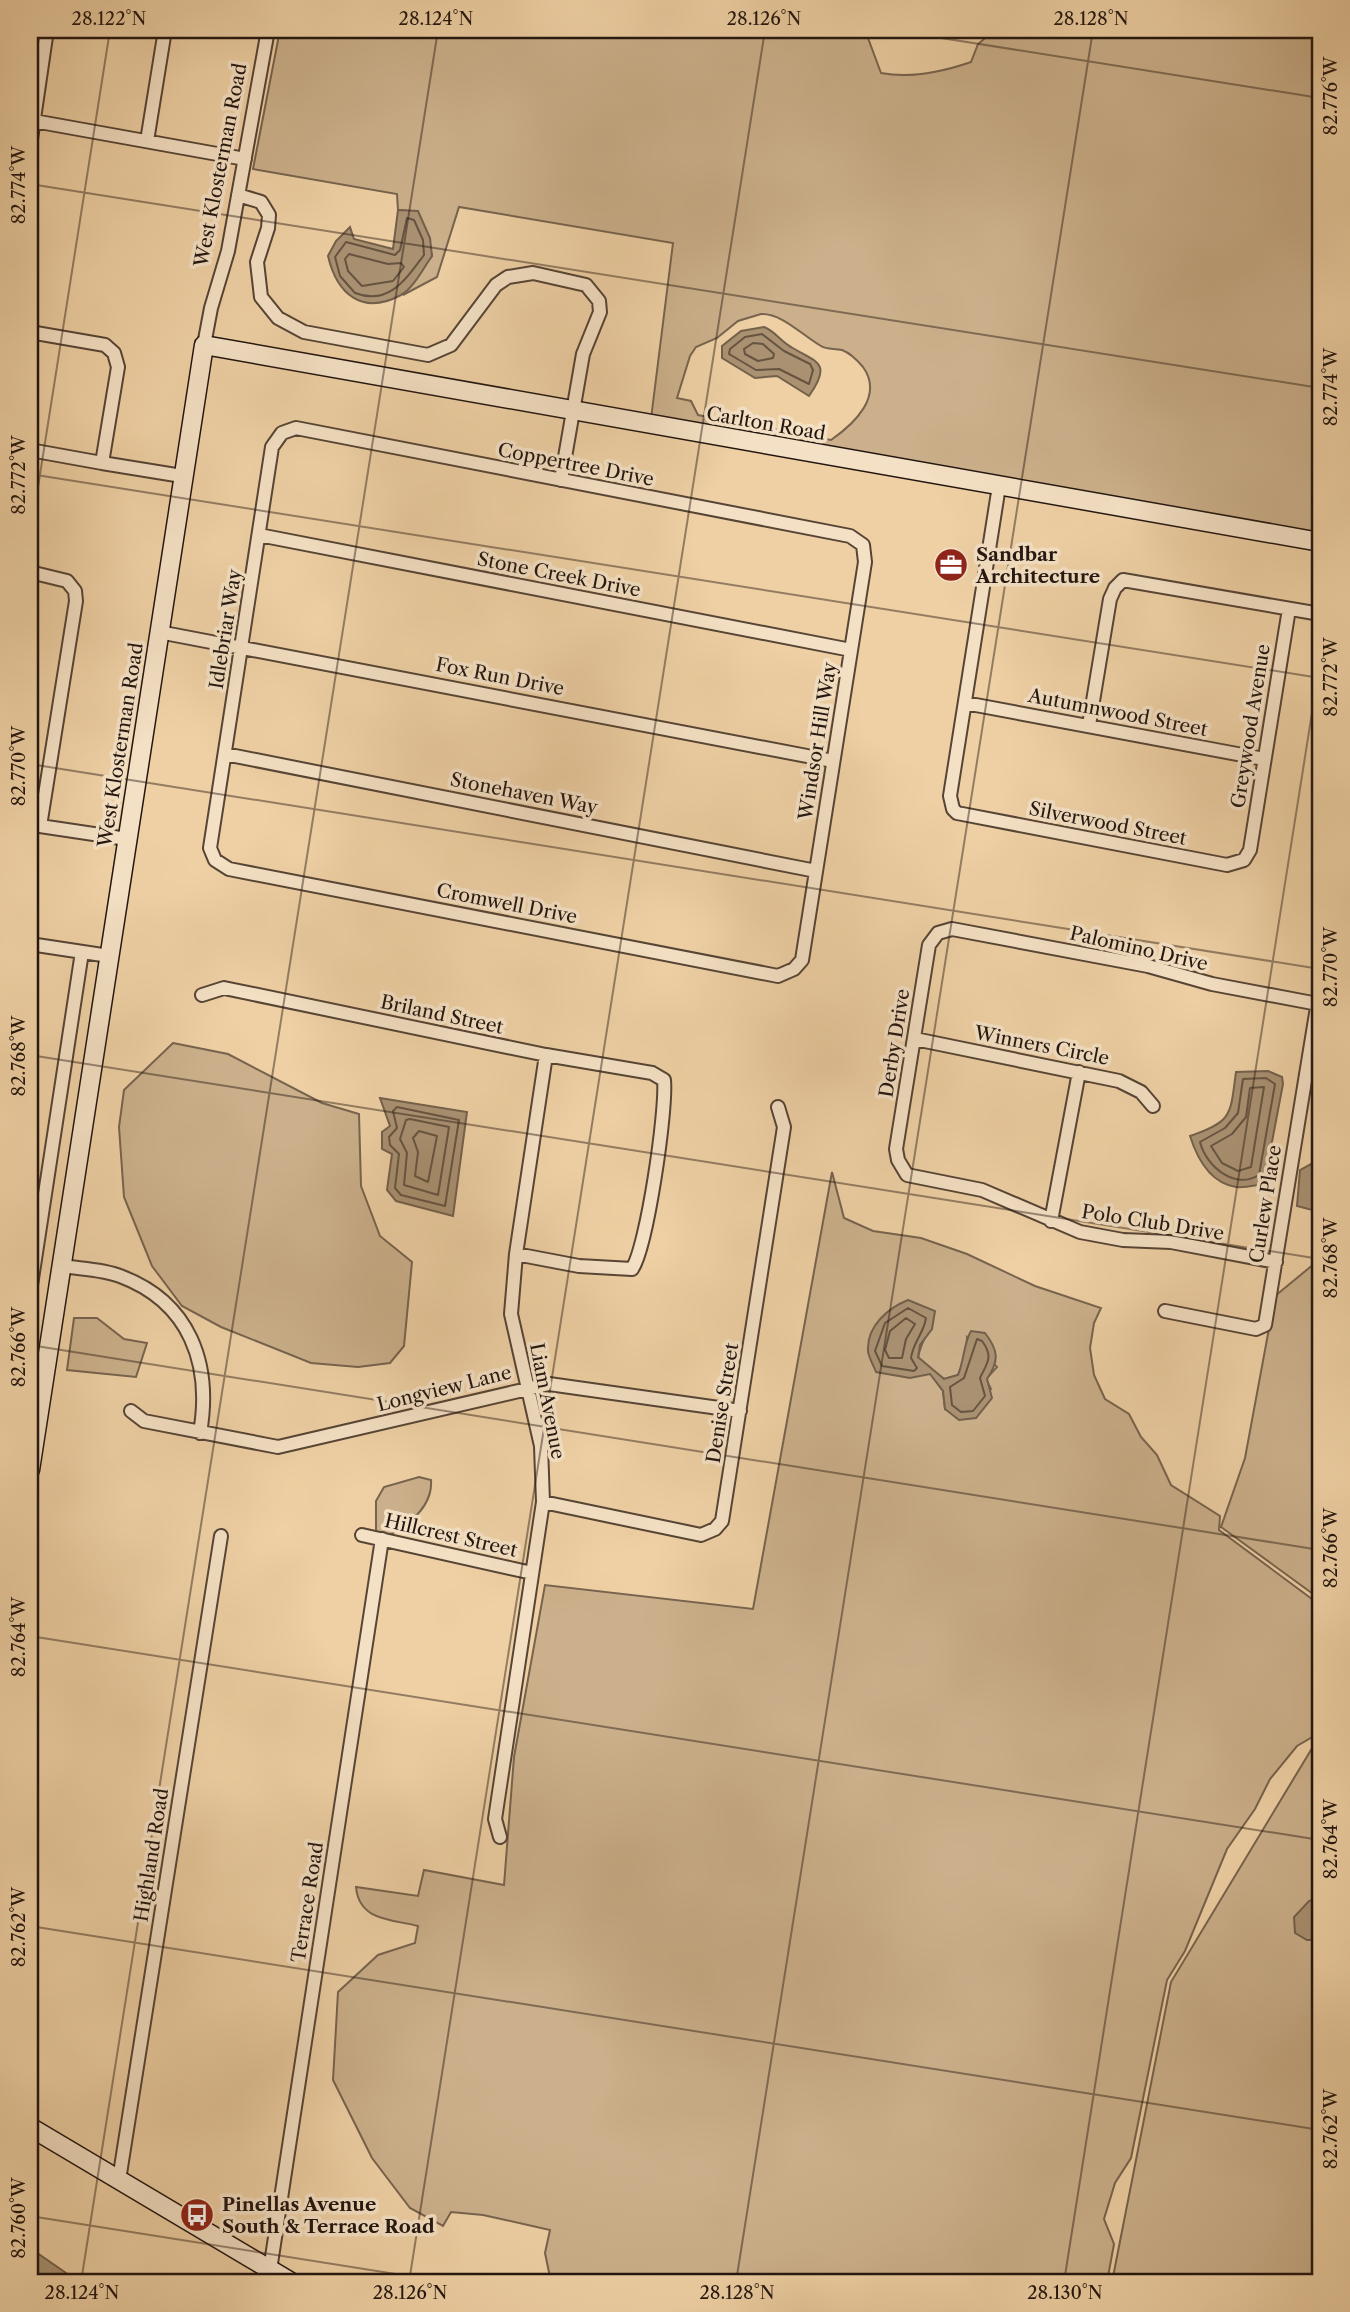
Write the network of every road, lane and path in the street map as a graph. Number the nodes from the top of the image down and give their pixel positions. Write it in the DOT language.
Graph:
graph roads {
  1 [pos="47,30"];
  2 [pos="165,30"];
  3 [pos="268,30"];
  4 [pos="34,121"];
  5 [pos="148,141"];
  6 [pos="30,146"];
  7 [pos="245,159"];
  8 [pos="238,195"];
  9 [pos="30,332"];
  10 [pos="204,345"];
  11 [pos="573,411"];
  12 [pos="296,428"];
  13 [pos="30,450"];
  14 [pos="102,463"];
  15 [pos="183,476"];
  16 [pos="561,480"];
  17 [pos="999,486"];
  18 [pos="258,535"];
  19 [pos="850,536"];
  20 [pos="1320,542"];
  21 [pos="30,572"];
  22 [pos="1289,609"];
  23 [pos="1320,614"];
  24 [pos="159,632"];
  25 [pos="241,646"];
  26 [pos="851,650"];
  27 [pos="964,703"];
  28 [pos="1089,725"];
  29 [pos="225,754"];
  30 [pos="1264,759"];
  31 [pos="834,761"];
  32 [pos="35,825"];
  33 [pos="127,839"];
  34 [pos="210,848"];
  35 [pos="1250,849"];
  36 [pos="816,871"];
  37 [pos="952,929"];
  38 [pos="30,944"];
  39 [pos="82,953"];
  40 [pos="109,956"];
  41 [pos="802,960"];
  42 [pos="1320,989"];
  43 [pos="202,995"];
  44 [pos="1318,1004"];
  45 [pos="915,1039"];
  46 [pos="546,1055"];
  47 [pos="1079,1072"];
  48 [pos="1153,1106"];
  49 [pos="778,1107"];
  50 [pos="907,1175"];
  51 [pos="1051,1221"];
  52 [pos="516,1254"];
  53 [pos="1276,1262"];
  54 [pos="62,1266"];
  55 [pos="30,1292"];
  56 [pos="1165,1311"];
  57 [pos="526,1388"];
  58 [pos="131,1410"];
  59 [pos="740,1411"];
  60 [pos="200,1433"];
  61 [pos="30,1470"];
  62 [pos="543,1502"];
  63 [pos="362,1535"];
  64 [pos="221,1536"];
  65 [pos="382,1539"];
  66 [pos="532,1573"];
  67 [pos="500,1837"];
  68 [pos="30,2127"];
  69 [pos="119,2180"];
  70 [pos="270,2270"];
  71 [pos="291,2282"];
  1 -- 4 [label="street"];
  2 -- 5 [label="street"];
  3 -- 7 [label="street, West Klosterman Road"];
  4 -- 5 [label="street"];
  4 -- 6 [label="street"];
  5 -- 7 [label="street"];
  7 -- 8 [label="street, West Klosterman Road"];
  8 -- 10 [label="street, West Klosterman Road"];
  8 -- 11 [label="street"];
  9 -- 14 [label="street"];
  10 -- 11 [label="street, Carlton Road"];
  10 -- 15 [label="street, West Klosterman Road"];
  11 -- 16 [label="street"];
  11 -- 17 [label="street, Carlton Road"];
  12 -- 16 [label="street, Coppertree Drive"];
  12 -- 18 [label="street, Idlebriar Way"];
  13 -- 14 [label="street"];
  14 -- 15 [label="street"];
  15 -- 24 [label="street, West Klosterman Road"];
  16 -- 19 [label="street, Coppertree Drive"];
  17 -- 20 [label="street, Carlton Road"];
  17 -- 27 [label="street"];
  18 -- 25 [label="street, Idlebriar Way"];
  18 -- 26 [label="street, Stone Creek Drive"];
  19 -- 26 [label="street, Windsor Hill Way"];
  21 -- 32 [label="street"];
  22 -- 23 [label="street"];
  22 -- 28 [label="street"];
  22 -- 30 [label="street, Greywood Avenue"];
  24 -- 25 [label="street, Fox Run Drive"];
  24 -- 33 [label="street, West Klosterman Road"];
  25 -- 29 [label="street, Idlebriar Way"];
  25 -- 31 [label="street, Fox Run Drive"];
  26 -- 31 [label="street, Windsor Hill Way"];
  27 -- 28 [label="street, Autumnwood Street"];
  27 -- 35 [label="street, Silverwood Street"];
  28 -- 30 [label="street, Autumnwood Street"];
  29 -- 34 [label="street, Idlebriar Way"];
  29 -- 36 [label="street, Stonehaven Way"];
  30 -- 35 [label="street, Greywood Avenue"];
  31 -- 36 [label="street, Windsor Hill Way"];
  32 -- 33 [label="street"];
  33 -- 40 [label="street, West Klosterman Road"];
  34 -- 41 [label="street, Cromwell Drive"];
  36 -- 41 [label="street, Windsor Hill Way"];
  37 -- 44 [label="street, Palomino Drive"];
  37 -- 45 [label="street, Derby Drive"];
  38 -- 39 [label="street"];
  39 -- 40 [label="street"];
  39 -- 55 [label="street"];
  40 -- 54 [label="street, West Klosterman Road"];
  42 -- 44 [label="street, Curlew Place"];
  43 -- 46 [label="street, Briland Street"];
  44 -- 53 [label="street, Curlew Place"];
  45 -- 47 [label="street, Winners Circle"];
  45 -- 50 [label="street, Derby Drive"];
  46 -- 52 [label="street, Liam Avenue"];
  46 -- 52 [label="street, Briland Street"];
  47 -- 48 [label="street, Winners Circle"];
  47 -- 51 [label="street"];
  49 -- 59 [label="street, Denise Street"];
  50 -- 51 [label="street, Polo Club Drive"];
  51 -- 53 [label="street, Polo Club Drive"];
  52 -- 57 [label="street, Liam Avenue"];
  53 -- 56 [label="street, Curlew Place"];
  54 -- 60 [label="street"];
  54 -- 61 [label="street, West Klosterman Road"];
  57 -- 59 [label="street, Longview Lane"];
  57 -- 60 [label="street, Longview Lane"];
  57 -- 62 [label="street, Liam Avenue"];
  58 -- 60 [label="street, Longview Lane"];
  59 -- 62 [label="street, Denise Street"];
  62 -- 66 [label="street, Liam Avenue"];
  63 -- 65 [label="street, Hillcrest Street"];
  64 -- 69 [label="street, Highland Road"];
  65 -- 66 [label="street, Hillcrest Street"];
  65 -- 70 [label="street, Terrace Road"];
  66 -- 67 [label="street, Liam Avenue"];
  68 -- 69 [label="street"];
  69 -- 70 [label="street"];
  70 -- 71 [label="street"];
}
